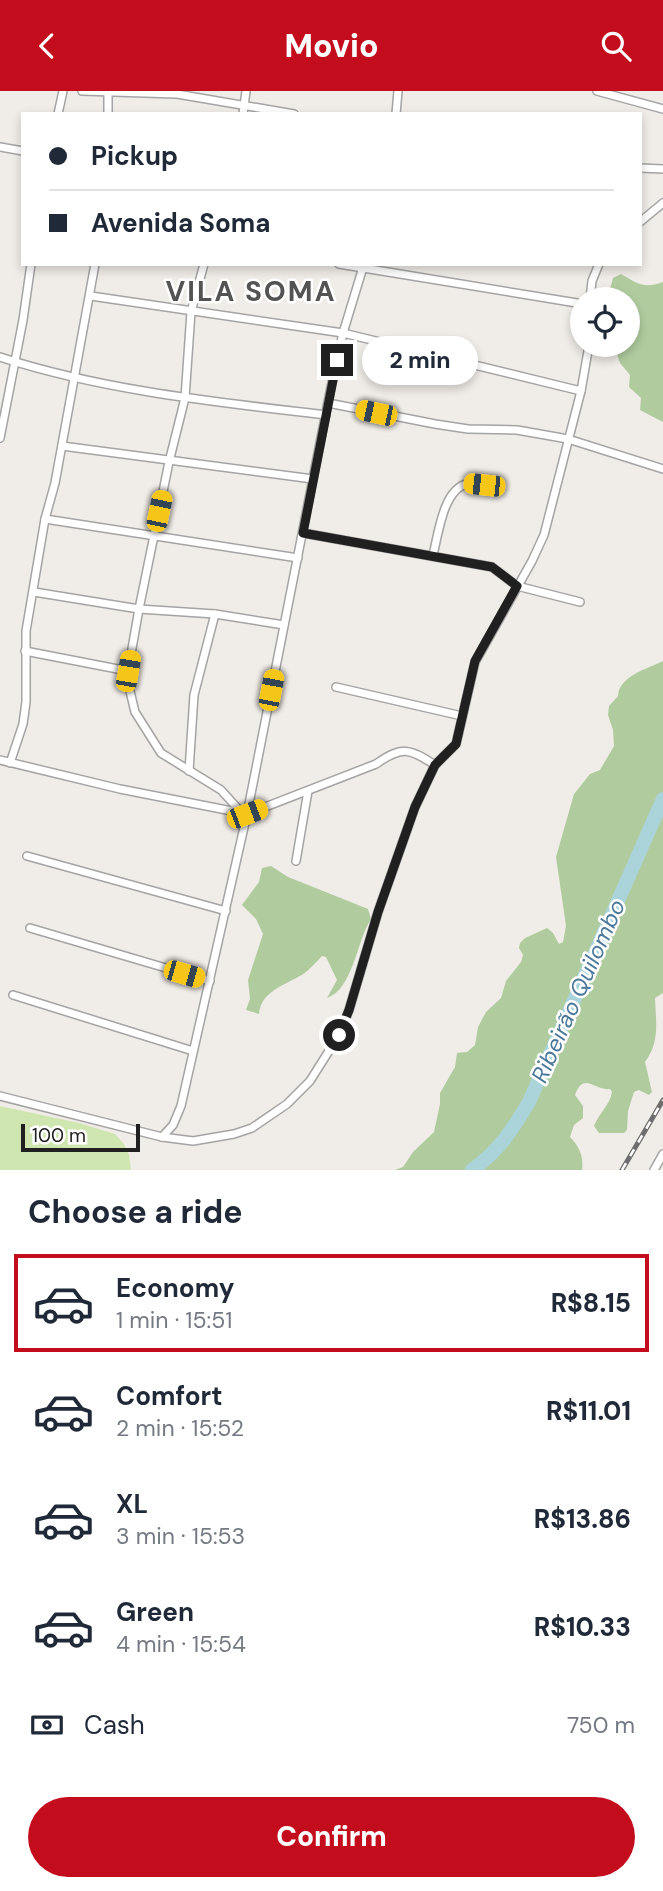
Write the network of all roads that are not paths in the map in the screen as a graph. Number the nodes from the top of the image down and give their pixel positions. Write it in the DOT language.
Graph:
graph roads {
  1 [pos="63,91"];
  2 [pos="82,91"];
  3 [pos="246,91"];
  4 [pos="398,91"];
  5 [pos="597,91"];
  6 [pos="108,92"];
  7 [pos="243,109"];
  8 [pos="663,109"];
  9 [pos="58,112"];
  10 [pos="108,112"];
  11 [pos="273,112"];
  12 [pos="396,112"];
  13 [pos="0,147"];
  14 [pos="21,151"];
  15 [pos="642,168"];
  16 [pos="663,169"];
  17 [pos="663,203"];
  18 [pos="642,220"];
  19 [pos="31,266"];
  20 [pos="95,266"];
  21 [pos="203,266"];
  22 [pos="364,266"];
  23 [pos="598,266"];
  24 [pos="591,287"];
  25 [pos="91,296"];
  26 [pos="570,302"];
  27 [pos="191,312"];
  28 [pos="343,333"];
  29 [pos="0,357"];
  30 [pos="587,357"];
  31 [pos="15,362"];
  32 [pos="74,376"];
  33 [pos="581,391"];
  34 [pos="185,398"];
  35 [pos="328,403"];
  36 [pos="326,415"];
  37 [pos="0,438"];
  38 [pos="568,439"];
  39 [pos="62,446"];
  40 [pos="169,461"];
  41 [pos="663,470"];
  42 [pos="313,479"];
  43 [pos="499,487"];
  44 [pos="45,519"];
  45 [pos="303,533"];
  46 [pos="154,535"];
  47 [pos="433,555"];
  48 [pos="298,558"];
  49 [pos="517,586"];
  50 [pos="34,591"];
  51 [pos="580,601"];
  52 [pos="139,609"];
  53 [pos="215,614"];
  54 [pos="284,625"];
  55 [pos="25,650"];
  56 [pos="128,671"];
  57 [pos="336,687"];
  58 [pos="462,716"];
  59 [pos="0,760"];
  60 [pos="10,764"];
  61 [pos="435,765"];
  62 [pos="189,771"];
  63 [pos="308,791"];
  64 [pos="244,813"];
  65 [pos="27,856"];
  66 [pos="296,861"];
  67 [pos="226,911"];
  68 [pos="30,928"];
  69 [pos="210,981"];
  70 [pos="13,995"];
  71 [pos="194,1051"];
  72 [pos="0,1096"];
  73 [pos="162,1137"];
  74 [pos="663,1154"];
  75 [pos="657,1169"];
  1 -- 9 [label="street"];
  2 -- 6 [label="street"];
  3 -- 7 [label="street"];
  4 -- 12 [label="street"];
  5 -- 8 [label="street"];
  6 -- 7 [label="street"];
  6 -- 10 [label="street"];
  7 -- 11 [label="street"];
  13 -- 14 [label="street"];
  15 -- 16 [label="street"];
  17 -- 18 [label="street"];
  19 -- 31 [label="street"];
  20 -- 25 [label="street"];
  21 -- 27 [label="street"];
  22 -- 26 [label="street"];
  22 -- 28 [label="street"];
  23 -- 24 [label="street"];
  25 -- 27 [label="street"];
  25 -- 32 [label="street"];
  27 -- 28 [label="street"];
  27 -- 34 [label="street"];
  28 -- 33 [label="street"];
  28 -- 35 [label="street"];
  29 -- 31 [label="street"];
  30 -- 33 [label="street"];
  31 -- 32 [label="street"];
  31 -- 37 [label="street"];
  32 -- 34 [label="street"];
  32 -- 39 [label="street"];
  33 -- 38 [label="street"];
  34 -- 36 [label="street"];
  34 -- 40 [label="street"];
  35 -- 36 [label="street"];
  35 -- 38 [label="street"];
  36 -- 42 [label="street"];
  38 -- 41 [label="street"];
  38 -- 49 [label="street"];
  39 -- 40 [label="street"];
  39 -- 44 [label="street"];
  40 -- 42 [label="street"];
  40 -- 46 [label="street"];
  42 -- 45 [label="street"];
  43 -- 47 [label="street"];
  44 -- 46 [label="street"];
  44 -- 50 [label="street"];
  45 -- 47 [label="street"];
  45 -- 48 [label="street"];
  46 -- 48 [label="street"];
  46 -- 52 [label="street"];
  47 -- 49 [label="street"];
  48 -- 54 [label="street"];
  49 -- 51 [label="street"];
  49 -- 58 [label="street"];
  50 -- 52 [label="street"];
  50 -- 55 [label="street"];
  52 -- 53 [label="street"];
  52 -- 56 [label="street"];
  53 -- 54 [label="street"];
  53 -- 62 [label="street"];
  54 -- 64 [label="street"];
  55 -- 56 [label="street"];
  55 -- 60 [label="street"];
  56 -- 62 [label="street"];
  57 -- 58 [label="street"];
  58 -- 61 [label="street"];
  59 -- 60 [label="street"];
  60 -- 64 [label="street"];
  61 -- 63 [label="street"];
  61 -- 73 [label="street"];
  62 -- 64 [label="street"];
  63 -- 64 [label="street"];
  63 -- 66 [label="street"];
  64 -- 67 [label="street"];
  65 -- 67 [label="street"];
  67 -- 69 [label="street"];
  68 -- 69 [label="street"];
  69 -- 71 [label="street"];
  70 -- 71 [label="street"];
  71 -- 73 [label="street"];
  72 -- 73 [label="street"];
  74 -- 75 [label="street"];
}
